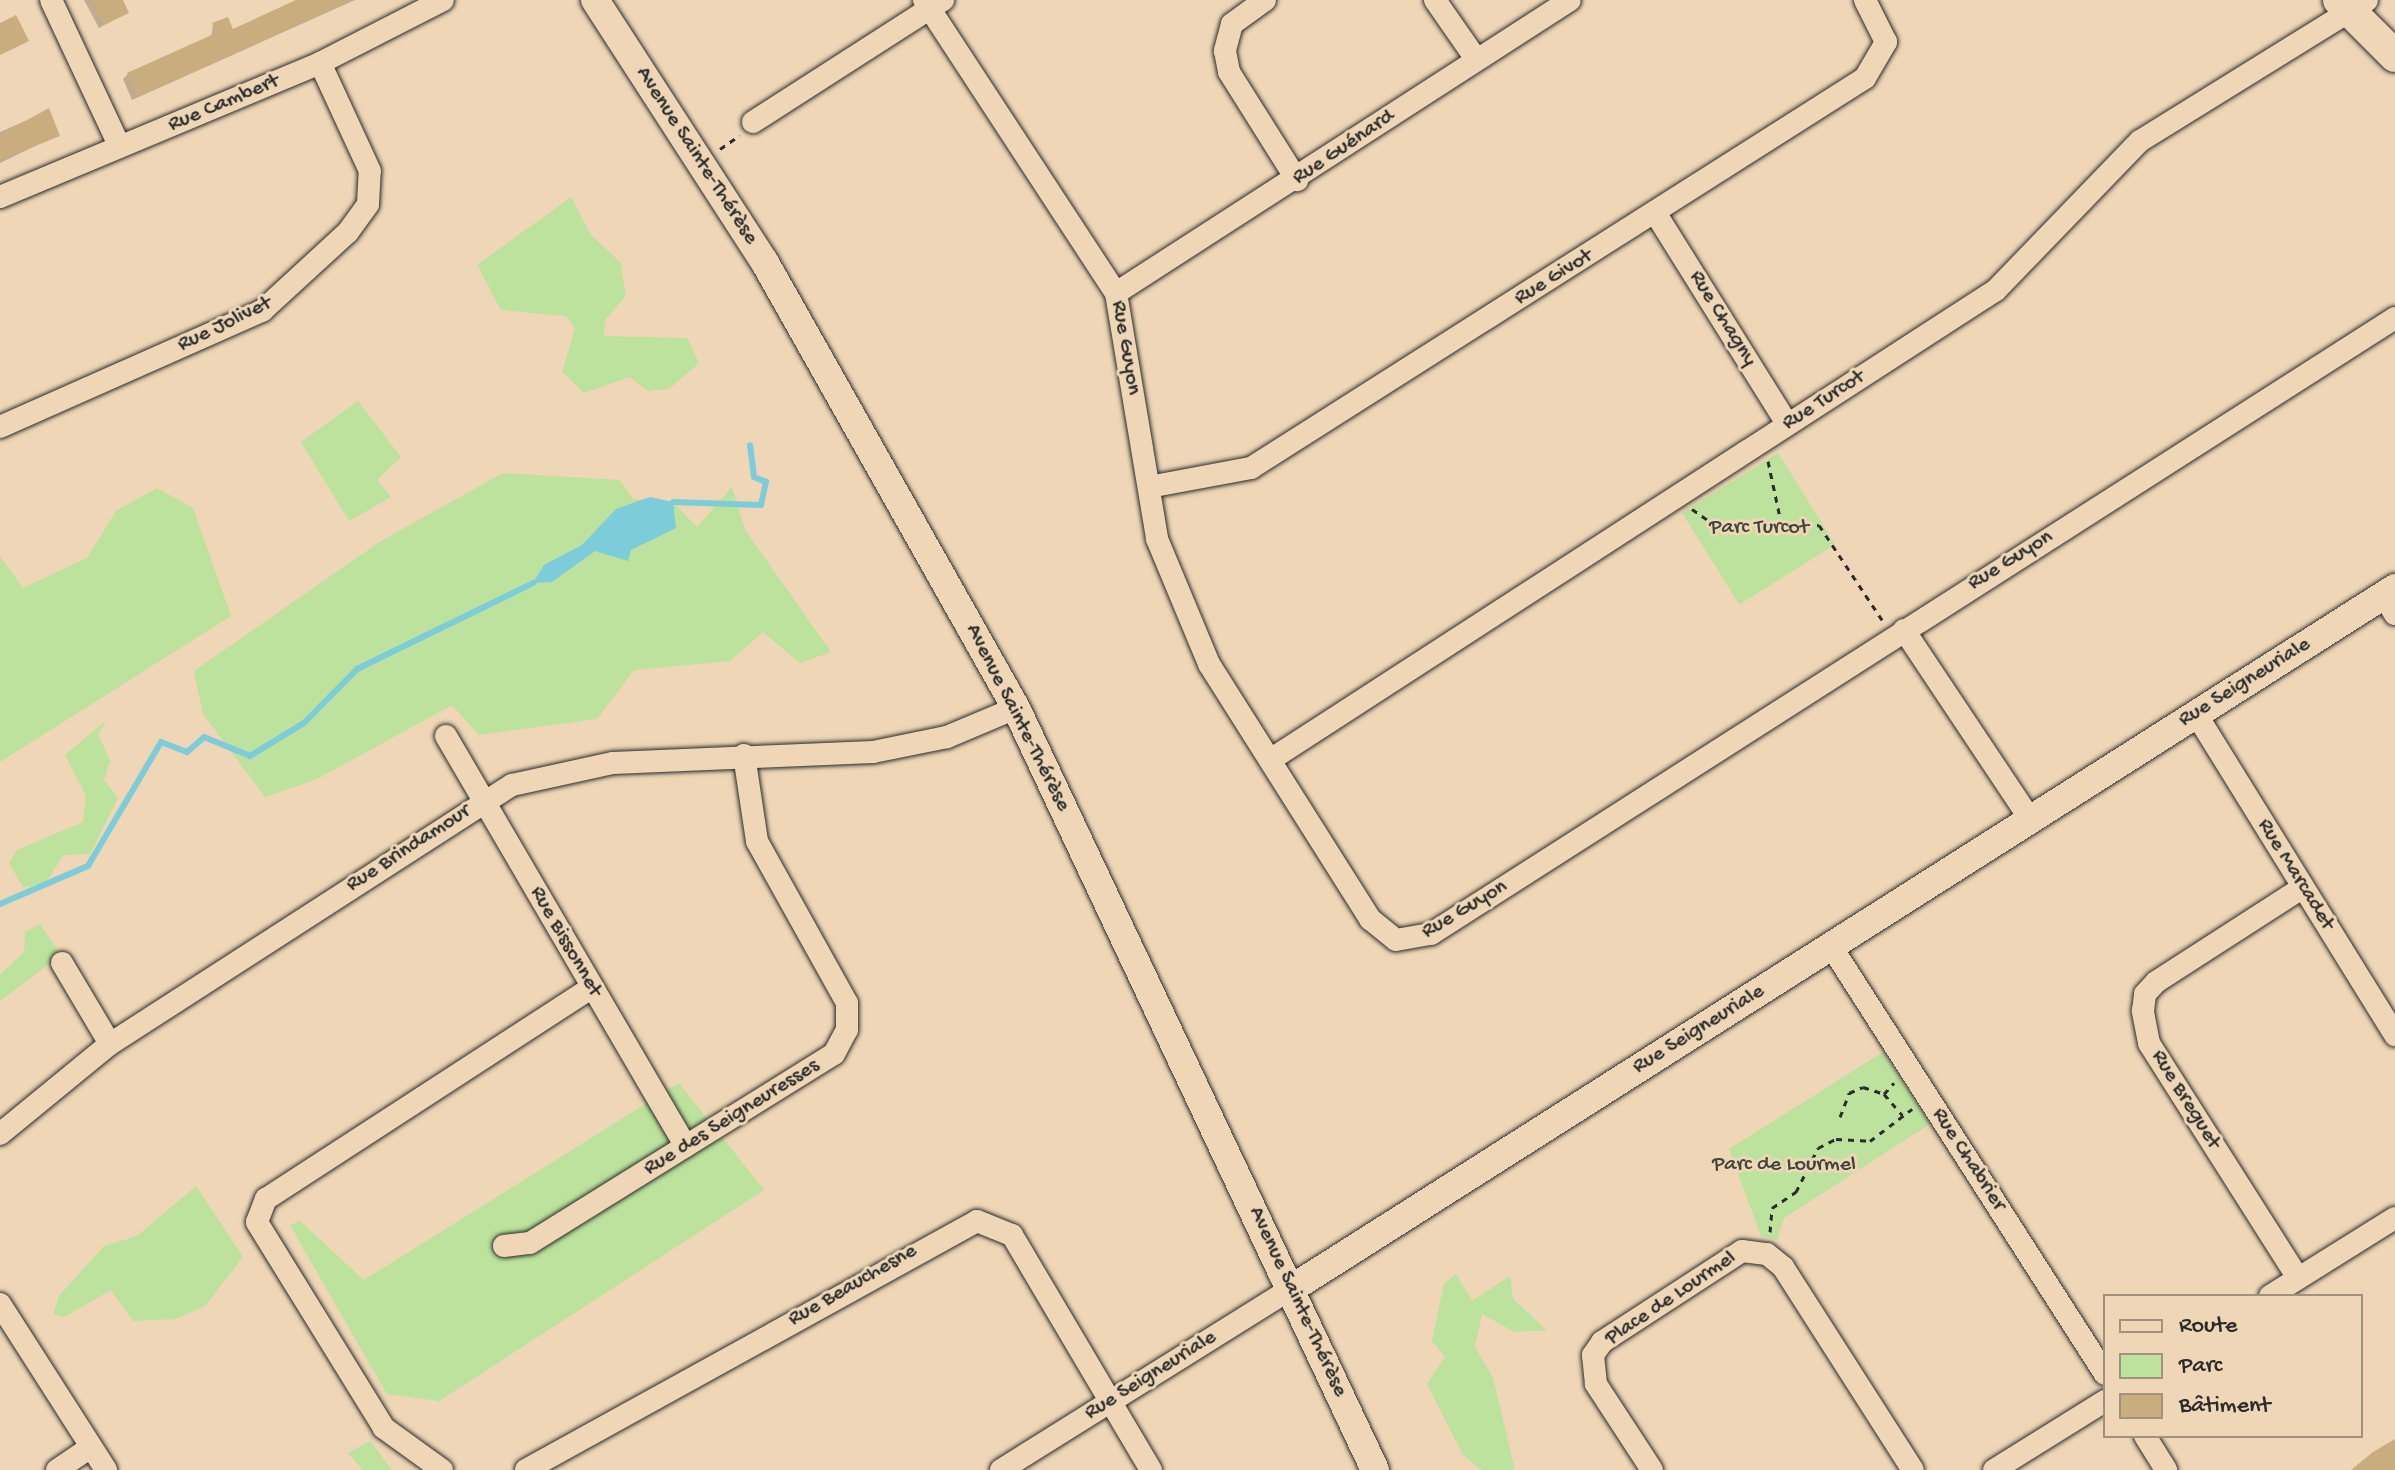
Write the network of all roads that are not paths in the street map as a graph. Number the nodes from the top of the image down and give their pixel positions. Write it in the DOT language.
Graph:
graph roads {
  1 [pos="51,0"];
  2 [pos="443,0"];
  3 [pos="595,0"];
  4 [pos="1265,0"];
  5 [pos="1435,0"];
  6 [pos="1570,0"];
  7 [pos="1865,0"];
  8 [pos="932,3"];
  9 [pos="2352,3"];
  10 [pos="2395,56"];
  11 [pos="1476,59"];
  12 [pos="320,63"];
  13 [pos="753,122"];
  14 [pos="120,147"];
  15 [pos="1297,180"];
  16 [pos="0,197"];
  17 [pos="1656,214"];
  18 [pos="1116,293"];
  19 [pos="2395,318"];
  20 [pos="0,427"];
  21 [pos="1780,430"];
  22 [pos="1149,487"];
  23 [pos="2391,599"];
  24 [pos="1898,633"];
  25 [pos="1016,708"];
  26 [pos="2196,714"];
  27 [pos="446,736"];
  28 [pos="744,755"];
  29 [pos="1270,760"];
  30 [pos="484,801"];
  31 [pos="2030,819"];
  32 [pos="2302,888"];
  33 [pos="1831,946"];
  34 [pos="62,963"];
  35 [pos="591,988"];
  36 [pos="2395,1035"];
  37 [pos="110,1044"];
  38 [pos="0,1134"];
  39 [pos="686,1146"];
  40 [pos="2395,1218"];
  41 [pos="504,1246"];
  42 [pos="2298,1278"];
  43 [pos="1291,1289"];
  44 [pos="2273,1294"];
  45 [pos="0,1304"];
  46 [pos="2103,1371"];
  47 [pos="2103,1402"];
  48 [pos="1109,1403"];
  49 [pos="2146,1438"];
  50 [pos="91,1447"];
  51 [pos="57,1470"];
  52 [pos="106,1470"];
  53 [pos="442,1470"];
  54 [pos="526,1470"];
  55 [pos="1001,1470"];
  56 [pos="1151,1470"];
  57 [pos="1375,1470"];
  58 [pos="1652,1470"];
  59 [pos="1913,1470"];
  60 [pos="1994,1470"];
  61 [pos="2166,1470"];
  1 -- 14 [label="street"];
  2 -- 12 [label="street, Rue Cambert"];
  3 -- 25 [label="street, Avenue Sainte-Thérèse"];
  4 -- 15 [label="street"];
  5 -- 11 [label="street"];
  6 -- 11 [label="street, Rue Guénard"];
  7 -- 17 [label="street, Rue Givot"];
  8 -- 13 [label="street"];
  8 -- 18 [label="street, Rue Guyon"];
  9 -- 10 [label="main road"];
  9 -- 21 [label="street, Rue Turcot"];
  11 -- 15 [label="street, Rue Guénard"];
  12 -- 14 [label="street, Rue Cambert"];
  12 -- 20 [label="street, Rue Jolivet"];
  14 -- 16 [label="street, Rue Cambert"];
  15 -- 18 [label="street, Rue Guénard"];
  17 -- 21 [label="street, Rue Chagny"];
  17 -- 22 [label="street, Rue Givot"];
  18 -- 22 [label="street, Rue Guyon"];
  19 -- 24 [label="street, Rue Guyon"];
  21 -- 29 [label="street, Rue Turcot"];
  22 -- 29 [label="street, Rue Guyon"];
  23 -- 26 [label="street, Rue Seigneuriale"];
  24 -- 29 [label="street, Rue Guyon"];
  24 -- 31 [label="street"];
  25 -- 28 [label="street, Rue Brindamour"];
  25 -- 43 [label="street, Avenue Sainte-Thérèse"];
  26 -- 31 [label="street, Rue Seigneuriale"];
  26 -- 32 [label="street, Rue Marcadet"];
  27 -- 30 [label="street, Rue Bissonnet"];
  28 -- 30 [label="street, Rue Brindamour"];
  28 -- 39 [label="street, Rue des Seigneuresses"];
  30 -- 35 [label="street, Rue Bissonnet"];
  30 -- 37 [label="street, Rue Brindamour"];
  31 -- 33 [label="street, Rue Seigneuriale"];
  32 -- 36 [label="street, Rue Marcadet"];
  32 -- 42 [label="street, Rue Breguet"];
  33 -- 43 [label="street, Rue Seigneuriale"];
  33 -- 46 [label="street, Rue Chabrier"];
  34 -- 37 [label="street"];
  35 -- 39 [label="street, Rue Bissonnet"];
  35 -- 53 [label="street"];
  37 -- 38 [label="street, Rue Brindamour"];
  39 -- 41 [label="street, Rue des Seigneuresses"];
  40 -- 42 [label="street"];
  42 -- 44 [label="street"];
  43 -- 48 [label="street, Rue Seigneuriale"];
  43 -- 57 [label="street, Avenue Sainte-Thérèse"];
  45 -- 50 [label="street"];
  47 -- 60 [label="street"];
  48 -- 54 [label="street, Rue Beauchesne"];
  48 -- 55 [label="street, Rue Seigneuriale"];
  48 -- 56 [label="street"];
  49 -- 61 [label="street"];
  50 -- 51 [label="street"];
  50 -- 52 [label="street"];
  58 -- 59 [label="street, Place de Lourmel"];
}
